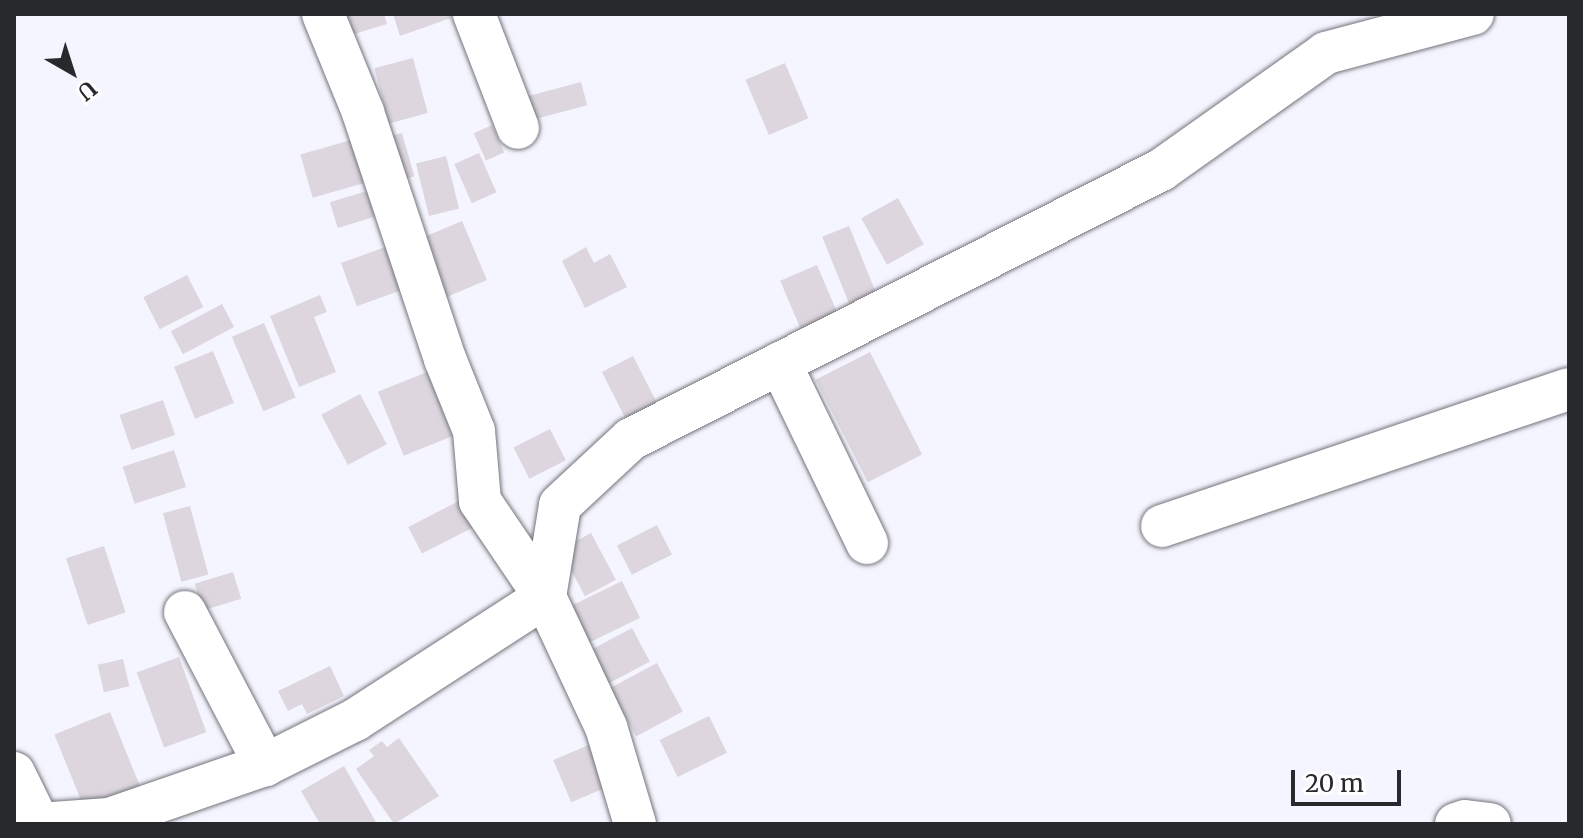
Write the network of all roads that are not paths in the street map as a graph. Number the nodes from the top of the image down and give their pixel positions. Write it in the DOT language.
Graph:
graph roads {
  1 [pos="323,14"];
  2 [pos="474,14"];
  3 [pos="1473,14"];
  4 [pos="518,128"];
  5 [pos="780,363"];
  6 [pos="1569,389"];
  7 [pos="1162,526"];
  8 [pos="867,543"];
  9 [pos="545,597"];
  10 [pos="185,612"];
  11 [pos="265,765"];
  12 [pos="14,773"];
  13 [pos="39,824"];
  14 [pos="635,824"];
  15 [pos="1456,824"];
  16 [pos="1490,824"];
  1 -- 9 [label="street"];
  2 -- 4 [label="street"];
  3 -- 5 [label="street"];
  5 -- 8 [label="street"];
  5 -- 9 [label="street"];
  6 -- 7 [label="street"];
  9 -- 11 [label="street"];
  9 -- 14 [label="street"];
  10 -- 11 [label="street"];
  11 -- 13 [label="street"];
  12 -- 13 [label="street"];
  15 -- 16 [label="street"];
}
